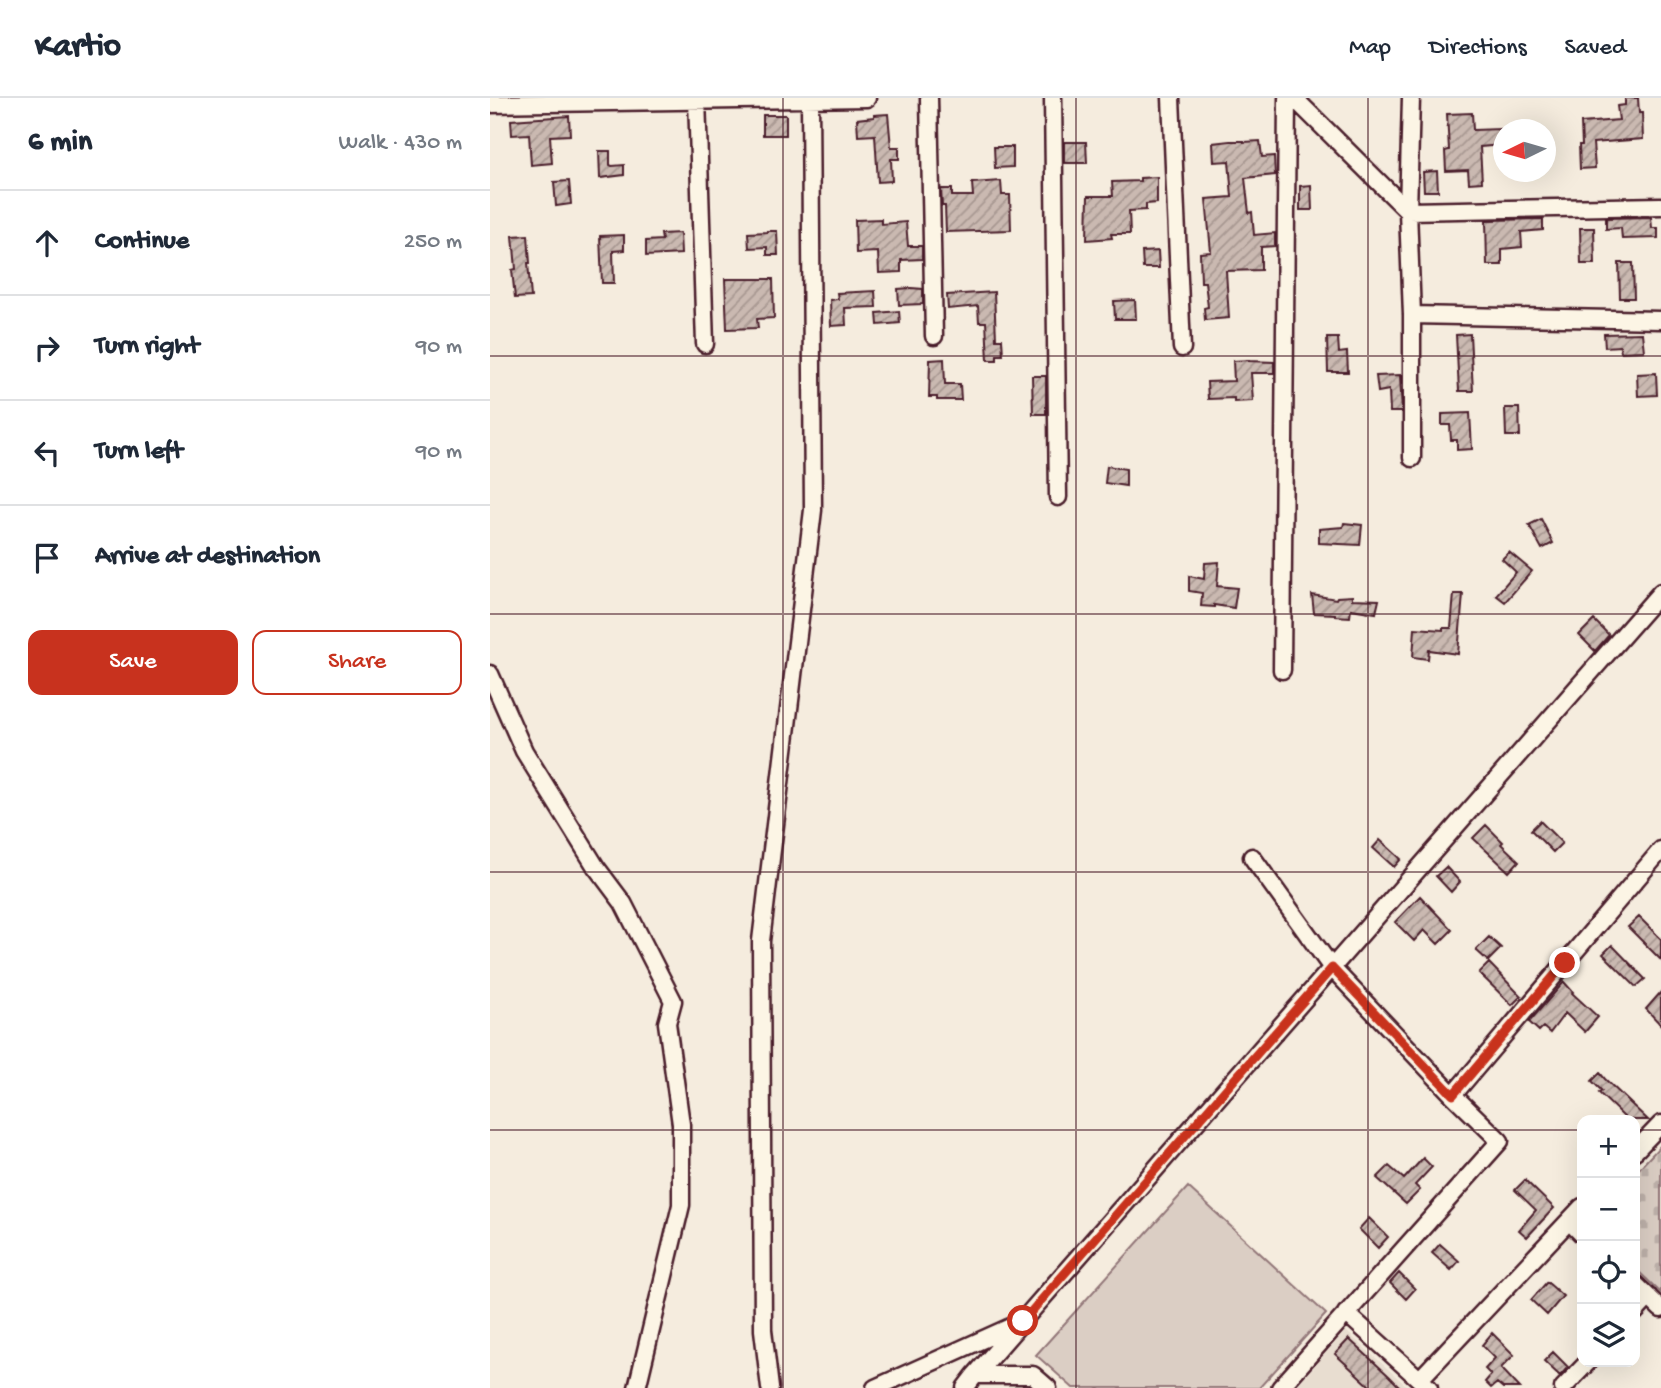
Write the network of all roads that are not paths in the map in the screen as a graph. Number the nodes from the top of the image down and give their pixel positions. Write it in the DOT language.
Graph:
graph roads {
  1 [pos="810,98"];
  2 [pos="866,98"];
  3 [pos="929,98"];
  4 [pos="1053,98"];
  5 [pos="1171,98"];
  6 [pos="1287,98"];
  7 [pos="1294,98"];
  8 [pos="1411,98"];
  9 [pos="697,99"];
  10 [pos="490,104"];
  11 [pos="1661,206"];
  12 [pos="1408,211"];
  13 [pos="1412,315"];
  14 [pos="1661,320"];
  15 [pos="933,336"];
  16 [pos="705,344"];
  17 [pos="1182,348"];
  18 [pos="1412,458"];
  19 [pos="1058,498"];
  20 [pos="1661,592"];
  21 [pos="1282,670"];
  22 [pos="490,674"];
  23 [pos="1661,850"];
  24 [pos="1252,857"];
  25 [pos="1332,968"];
  26 [pos="1453,1095"];
  27 [pos="1661,1124"];
  28 [pos="1640,1146"];
  29 [pos="1577,1212"];
  30 [pos="1569,1221"];
  31 [pos="1577,1229"];
  32 [pos="1640,1289"];
  33 [pos="1648,1297"];
  34 [pos="1640,1306"];
  35 [pos="1661,1309"];
  36 [pos="1346,1313"];
  37 [pos="1023,1321"];
  38 [pos="1583,1367"];
  39 [pos="970,1382"];
  40 [pos="1424,1384"];
  41 [pos="637,1388"];
  42 [pos="770,1388"];
  43 [pos="876,1388"];
  44 [pos="1048,1388"];
  45 [pos="1280,1388"];
  46 [pos="1563,1388"];
  1 -- 2 [label="street"];
  1 -- 9 [label="street"];
  1 -- 42 [label="street"];
  3 -- 15 [label="street"];
  4 -- 19 [label="street"];
  5 -- 17 [label="street"];
  6 -- 21 [label="street"];
  7 -- 12 [label="street"];
  8 -- 12 [label="street"];
  9 -- 10 [label="street"];
  9 -- 16 [label="street"];
  11 -- 12 [label="street"];
  12 -- 13 [label="street"];
  13 -- 14 [label="street"];
  13 -- 18 [label="street"];
  20 -- 25 [label="street"];
  22 -- 41 [label="street"];
  23 -- 26 [label="street"];
  24 -- 25 [label="street"];
  25 -- 26 [label="street"];
  25 -- 37 [label="street"];
  26 -- 36 [label="street"];
  27 -- 28 [label="street"];
  29 -- 30 [label="street"];
  30 -- 31 [label="street"];
  30 -- 40 [label="street"];
  32 -- 33 [label="street"];
  33 -- 34 [label="street"];
  33 -- 35 [label="street"];
  36 -- 40 [label="street"];
  36 -- 45 [label="street"];
  37 -- 39 [label="street"];
  37 -- 43 [label="street"];
  38 -- 46 [label="street"];
  39 -- 44 [label="street"];
}
